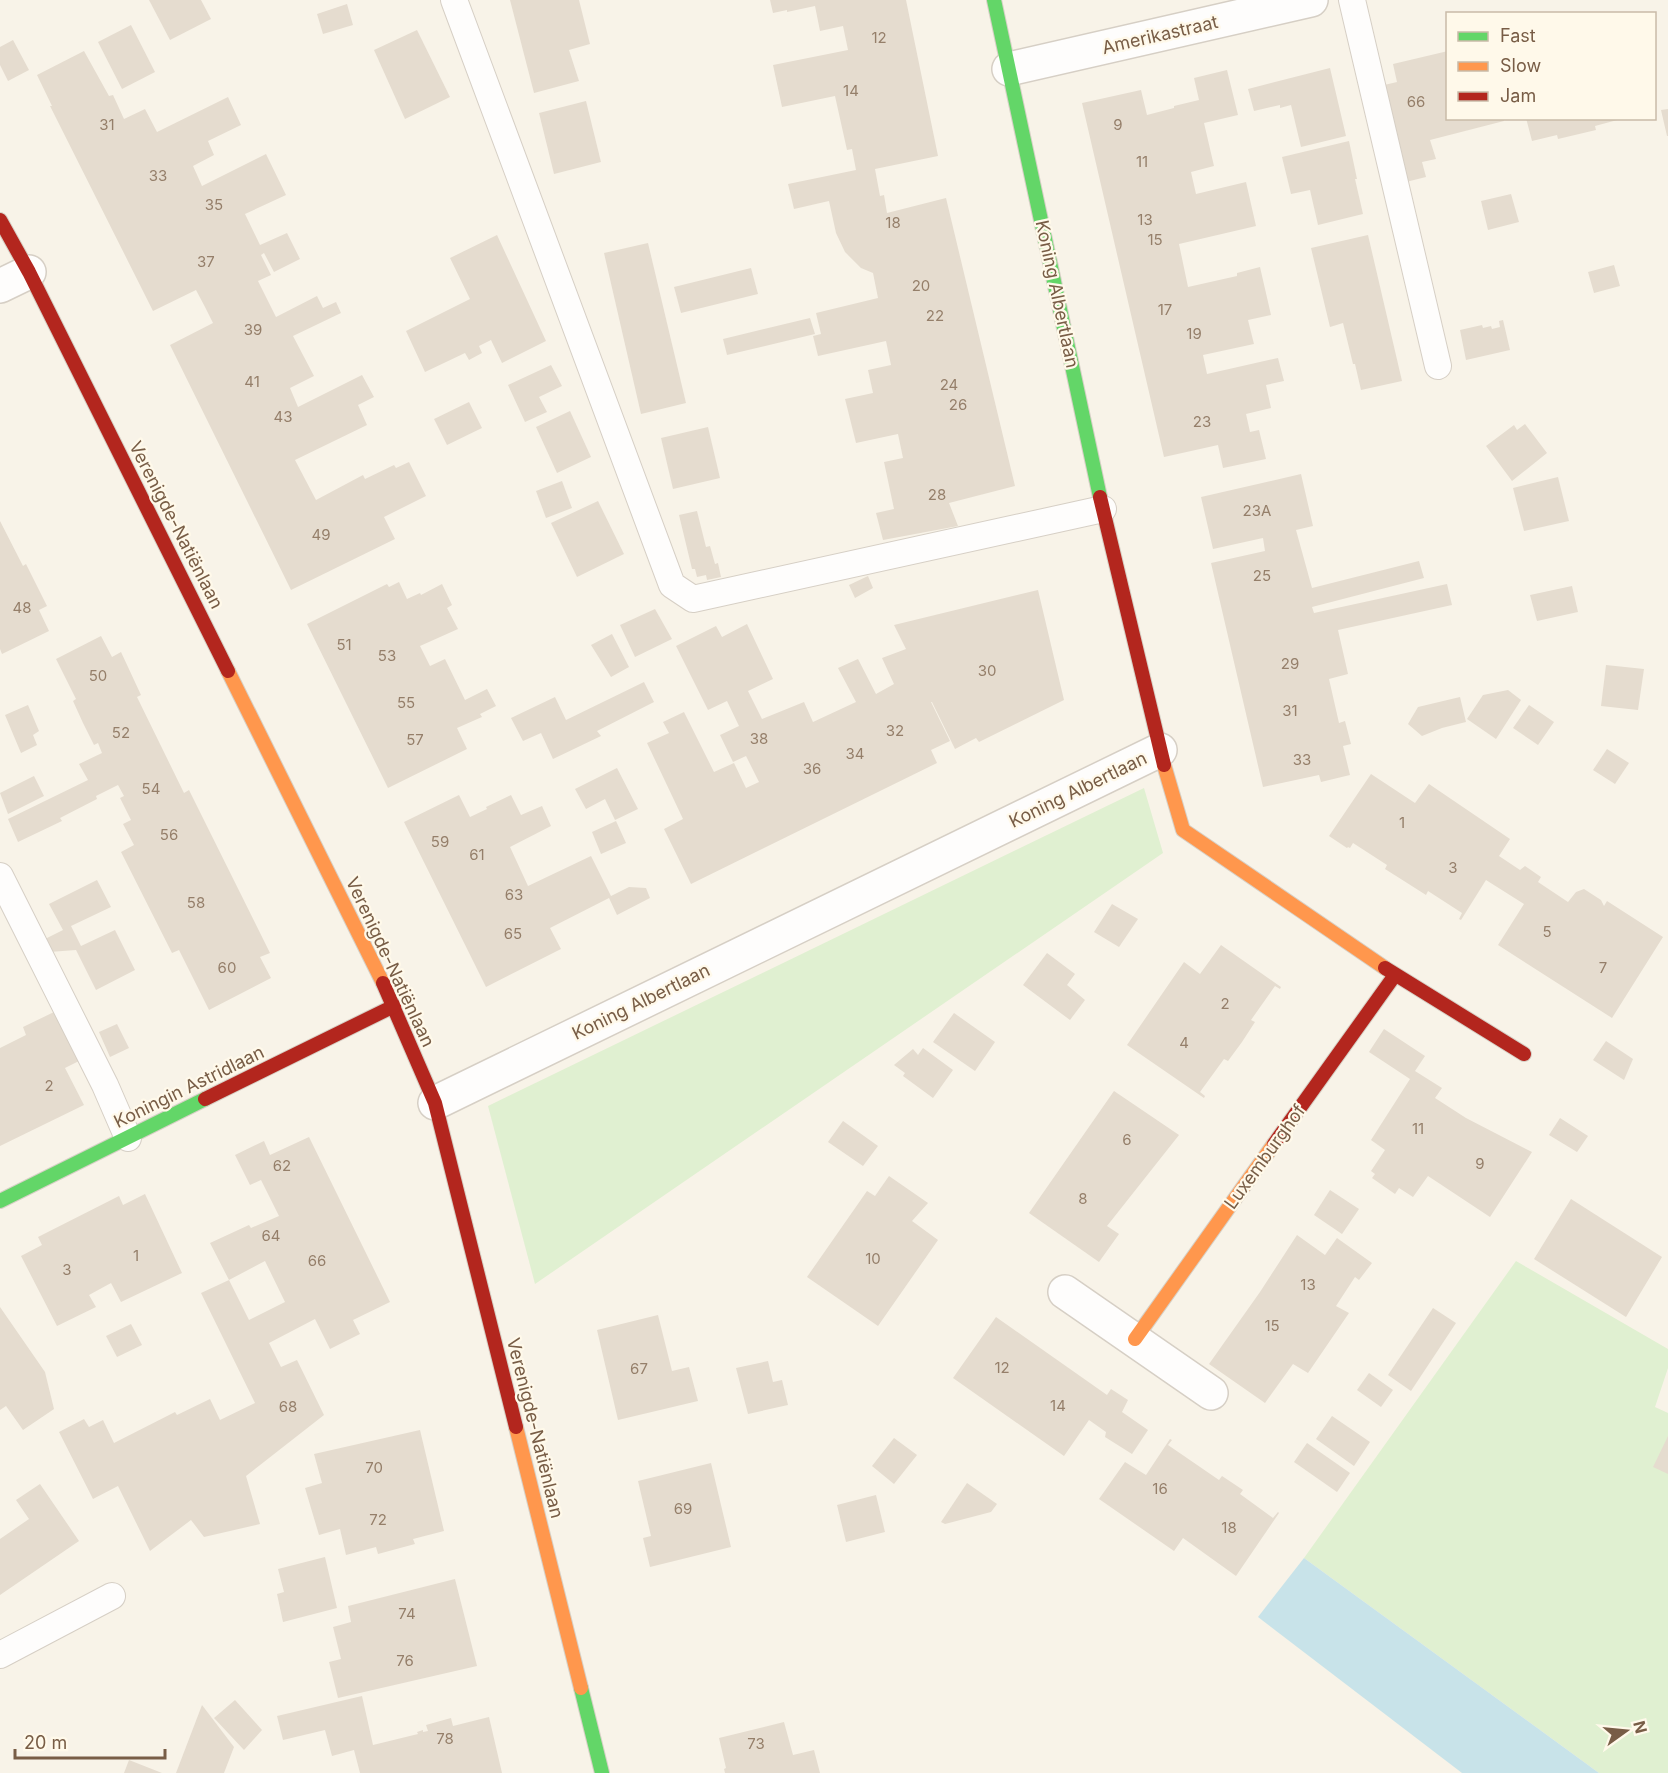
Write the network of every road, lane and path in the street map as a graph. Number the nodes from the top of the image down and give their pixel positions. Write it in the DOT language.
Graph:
graph roads {
  1 [pos="454,0"];
  2 [pos="994,0"];
  3 [pos="1311,0"];
  4 [pos="1352,0"];
  5 [pos="1009,69"];
  6 [pos="0,220"];
  7 [pos="14,279"];
  8 [pos="1438,366"];
  9 [pos="1103,509"];
  10 [pos="1160,750"];
  11 [pos="0,876"];
  12 [pos="1395,975"];
  13 [pos="394,1006"];
  14 [pos="1524,1054"];
  15 [pos="435,1103"];
  16 [pos="128,1138"];
  17 [pos="0,1201"];
  18 [pos="1065,1292"];
  19 [pos="1135,1340"];
  20 [pos="1211,1393"];
  21 [pos="112,1596"];
  22 [pos="0,1655"];
  23 [pos="602,1773"];
  1 -- 9 [label="lane"];
  2 -- 5 [label="street, Koning Albertlaan"];
  3 -- 5 [label="street, Amerikastraat"];
  4 -- 8 [label="lane"];
  5 -- 9 [label="street, Koning Albertlaan"];
  6 -- 7 [label="street, Verenigde-Natiënlaan"];
  7 -- 13 [label="street, Verenigde-Natiënlaan"];
  9 -- 10 [label="street, Koning Albertlaan"];
  10 -- 12 [label="street"];
  10 -- 15 [label="street, Koning Albertlaan"];
  11 -- 16 [label="lane"];
  12 -- 14 [label="street"];
  12 -- 19 [label="street, Luxemburghof"];
  13 -- 15 [label="street, Verenigde-Natiënlaan"];
  13 -- 16 [label="street, Koningin Astridlaan"];
  15 -- 23 [label="street, Verenigde-Natiënlaan"];
  16 -- 17 [label="street, Koningin Astridlaan"];
  18 -- 19 [label="street"];
  19 -- 20 [label="street"];
  21 -- 22 [label="lane"];
}
